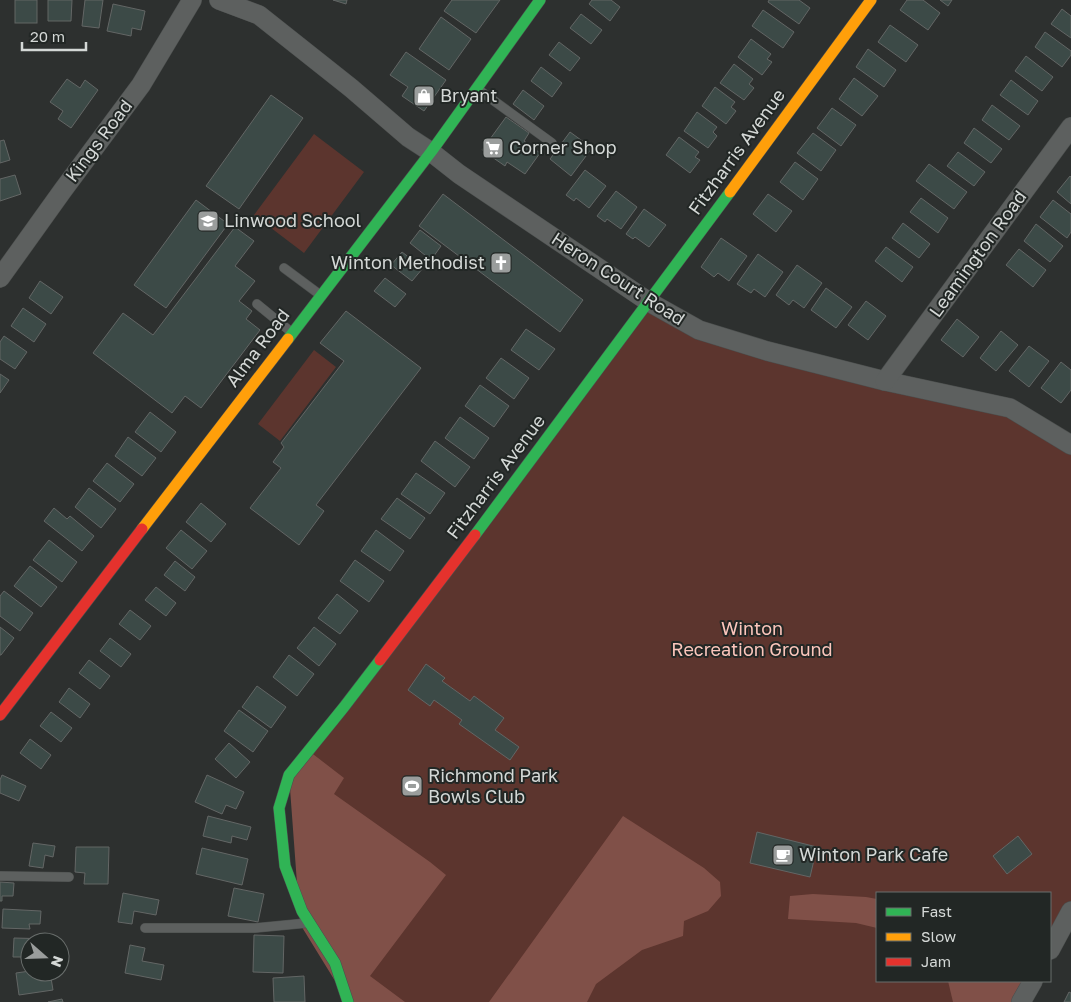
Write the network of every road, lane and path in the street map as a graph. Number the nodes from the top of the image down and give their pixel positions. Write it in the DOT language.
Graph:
graph roads {
  1 [pos="192,0"];
  2 [pos="219,0"];
  3 [pos="540,0"];
  4 [pos="870,0"];
  5 [pos="262,7"];
  6 [pos="477,89"];
  7 [pos="1071,127"];
  8 [pos="552,143"];
  9 [pos="431,152"];
  10 [pos="284,268"];
  11 [pos="0,278"];
  12 [pos="321,296"];
  13 [pos="649,302"];
  14 [pos="257,304"];
  15 [pos="292,332"];
  16 [pos="885,381"];
  17 [pos="1071,445"];
  18 [pos="0,715"];
  19 [pos="0,876"];
  20 [pos="69,877"];
  21 [pos="1071,911"];
  22 [pos="310,923"];
  23 [pos="145,928"];
  24 [pos="1051,948"];
  25 [pos="1032,982"];
  26 [pos="348,1002"];
  27 [pos="1021,1002"];
  1 -- 11 [label="street, Kings Road"];
  2 -- 5 [label="street, Heron Court Road"];
  3 -- 6 [label="street, Alma Road"];
  4 -- 13 [label="street, Fitzharris Avenue"];
  5 -- 9 [label="street, Heron Court Road"];
  6 -- 8 [label="lane"];
  6 -- 9 [label="street, Alma Road"];
  7 -- 16 [label="street, Leamington Road"];
  9 -- 12 [label="street, Alma Road"];
  9 -- 13 [label="street, Heron Court Road"];
  10 -- 12 [label="lane"];
  12 -- 15 [label="street, Alma Road"];
  13 -- 16 [label="street, Heron Court Road"];
  13 -- 22 [label="street, Fitzharris Avenue"];
  14 -- 15 [label="lane"];
  15 -- 18 [label="street, Alma Road"];
  16 -- 17 [label="street, Heron Court Road"];
  19 -- 20 [label="lane"];
  21 -- 24 [label="street"];
  22 -- 23 [label="lane"];
  22 -- 26 [label="street, Fitzharris Avenue"];
  25 -- 27 [label="street"];
}
